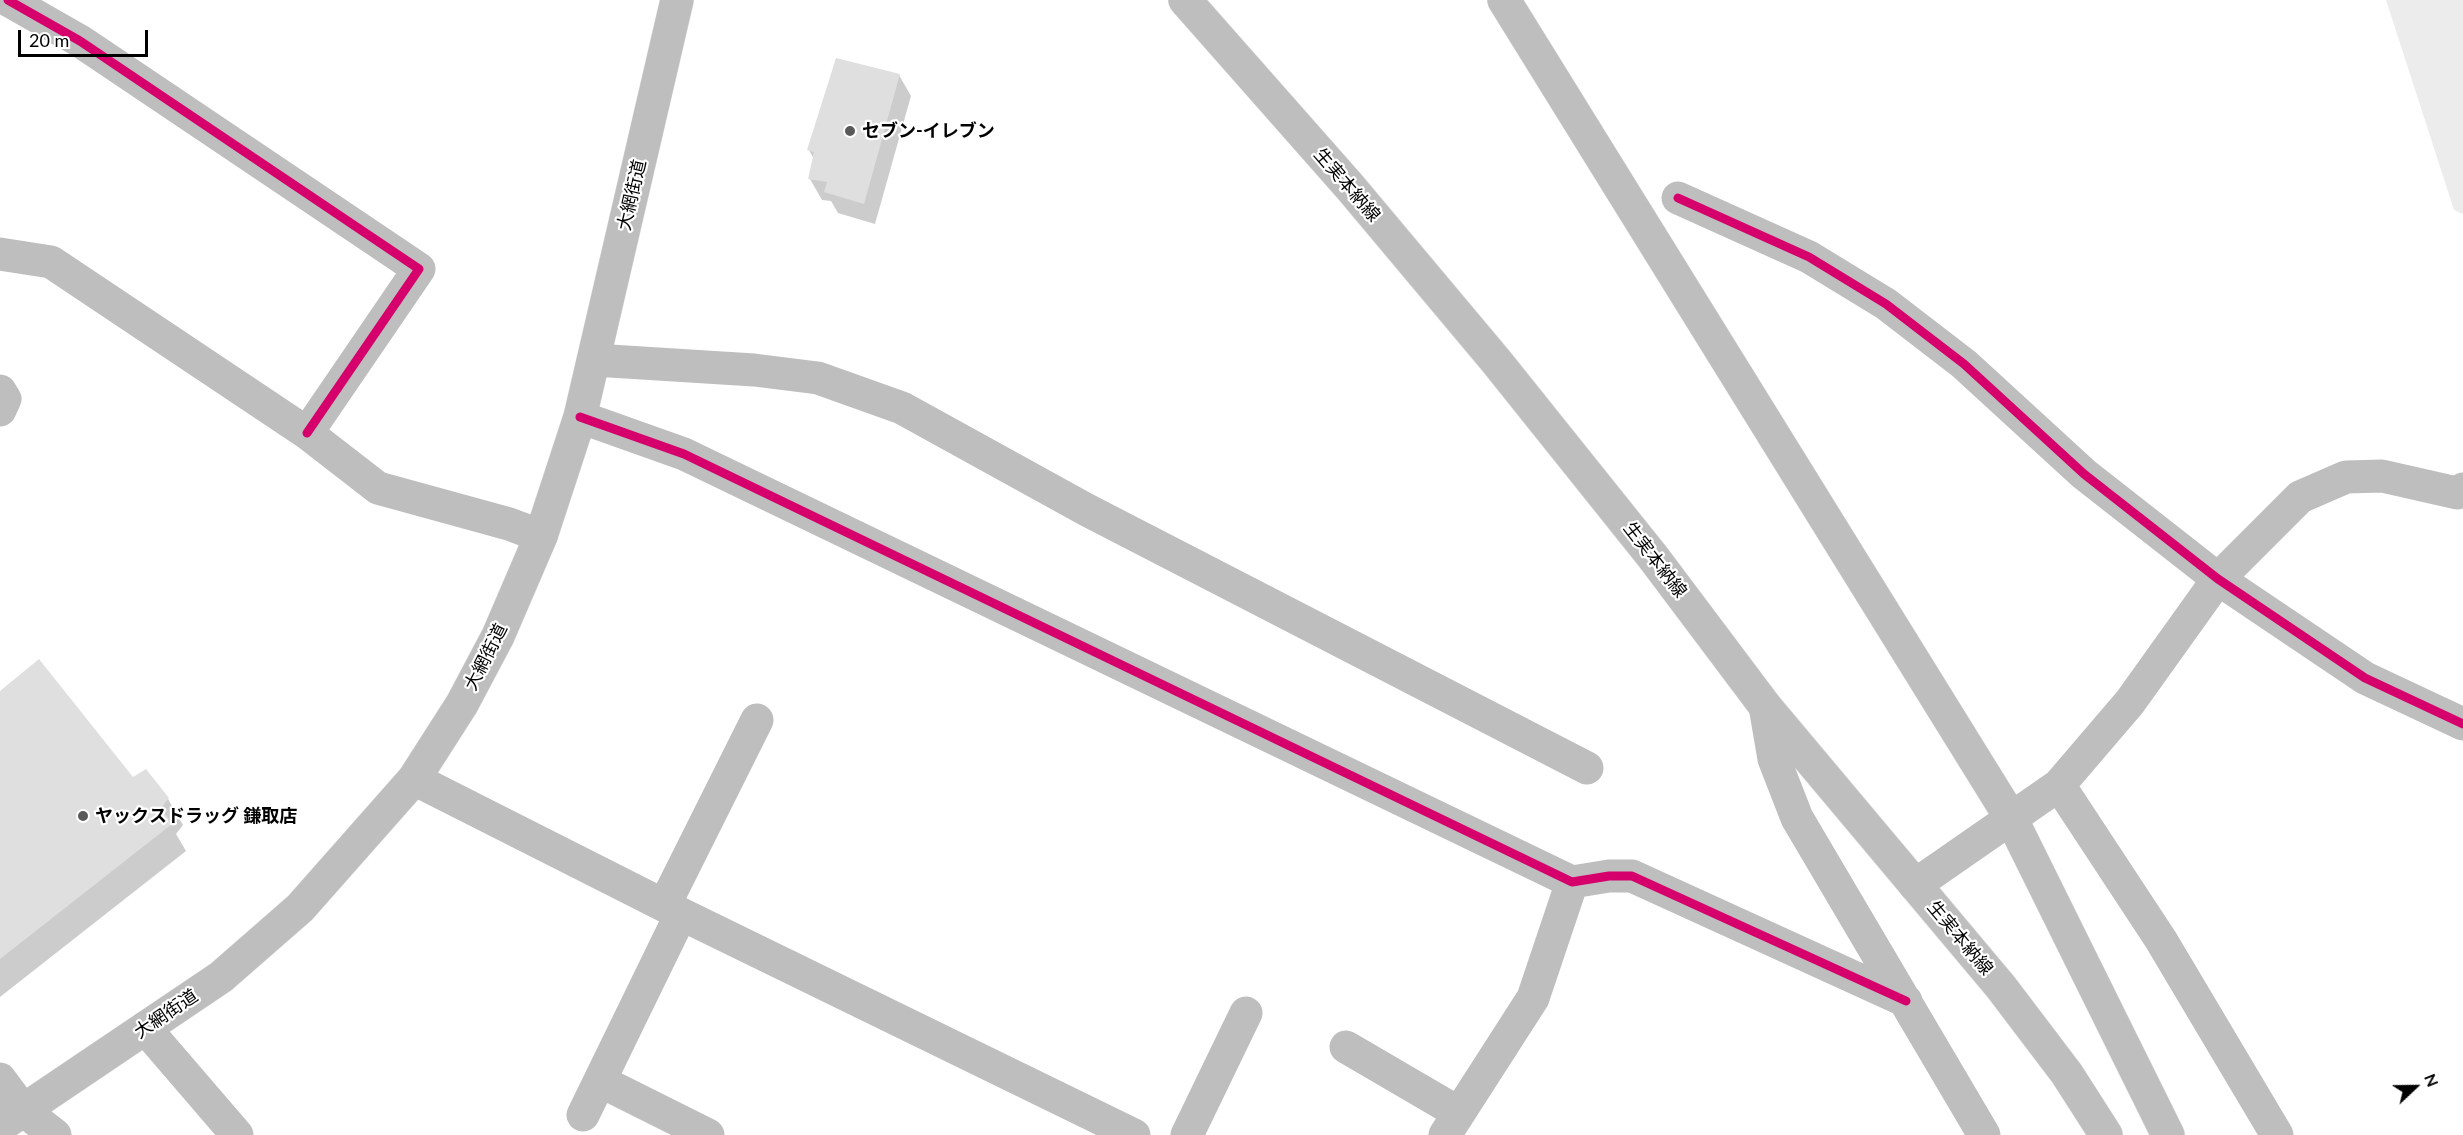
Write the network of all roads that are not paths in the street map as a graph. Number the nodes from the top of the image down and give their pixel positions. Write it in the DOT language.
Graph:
graph roads {
  1 [pos="8,0"];
  2 [pos="677,0"];
  3 [pos="1185,0"];
  4 [pos="1504,0"];
  5 [pos="1678,198"];
  6 [pos="0,254"];
  7 [pos="594,360"];
  8 [pos="0,391"];
  9 [pos="0,410"];
  10 [pos="580,417"];
  11 [pos="307,432"];
  12 [pos="2463,489"];
  13 [pos="541,536"];
  14 [pos="2218,579"];
  15 [pos="1765,706"];
  16 [pos="758,720"];
  17 [pos="2463,724"];
  18 [pos="1587,768"];
  19 [pos="414,779"];
  20 [pos="2059,785"];
  21 [pos="2011,818"];
  22 [pos="1572,882"];
  23 [pos="1915,885"];
  24 [pos="673,909"];
  25 [pos="1906,1001"];
  26 [pos="1246,1013"];
  27 [pos="145,1028"];
  28 [pos="1346,1047"];
  29 [pos="0,1079"];
  30 [pos="600,1081"];
  31 [pos="583,1115"];
  32 [pos="11,1118"];
  33 [pos="1452,1124"];
  34 [pos="56,1135"];
  35 [pos="237,1135"];
  36 [pos="708,1135"];
  37 [pos="1134,1135"];
  38 [pos="1187,1135"];
  39 [pos="1984,1135"];
  40 [pos="2106,1135"];
  41 [pos="2168,1135"];
  42 [pos="2277,1135"];
  1 -- 11 [label="street"];
  2 -- 7 [label="street, 大網街道"];
  3 -- 15 [label="street, 生実本納線"];
  4 -- 21 [label="street"];
  5 -- 14 [label="street"];
  6 -- 11 [label="street"];
  7 -- 10 [label="street, 大網街道"];
  7 -- 18 [label="street"];
  8 -- 9 [label="street"];
  10 -- 13 [label="street, 大網街道"];
  10 -- 22 [label="street"];
  11 -- 13 [label="street"];
  12 -- 14 [label="street"];
  13 -- 19 [label="street, 大網街道"];
  14 -- 17 [label="street"];
  14 -- 20 [label="street"];
  15 -- 23 [label="street, 生実本納線"];
  15 -- 25 [label="street"];
  16 -- 24 [label="street"];
  19 -- 24 [label="street"];
  19 -- 27 [label="street, 大網街道"];
  20 -- 21 [label="street"];
  20 -- 42 [label="street"];
  21 -- 23 [label="street"];
  21 -- 41 [label="street"];
  22 -- 25 [label="street"];
  22 -- 33 [label="street"];
  23 -- 40 [label="street, 生実本納線"];
  24 -- 30 [label="street"];
  24 -- 37 [label="street"];
  25 -- 39 [label="street"];
  26 -- 38 [label="street"];
  27 -- 32 [label="street, 大網街道"];
  27 -- 35 [label="street"];
  28 -- 33 [label="street"];
  29 -- 32 [label="street"];
  30 -- 31 [label="street"];
  30 -- 36 [label="street"];
  32 -- 34 [label="street"];
}
